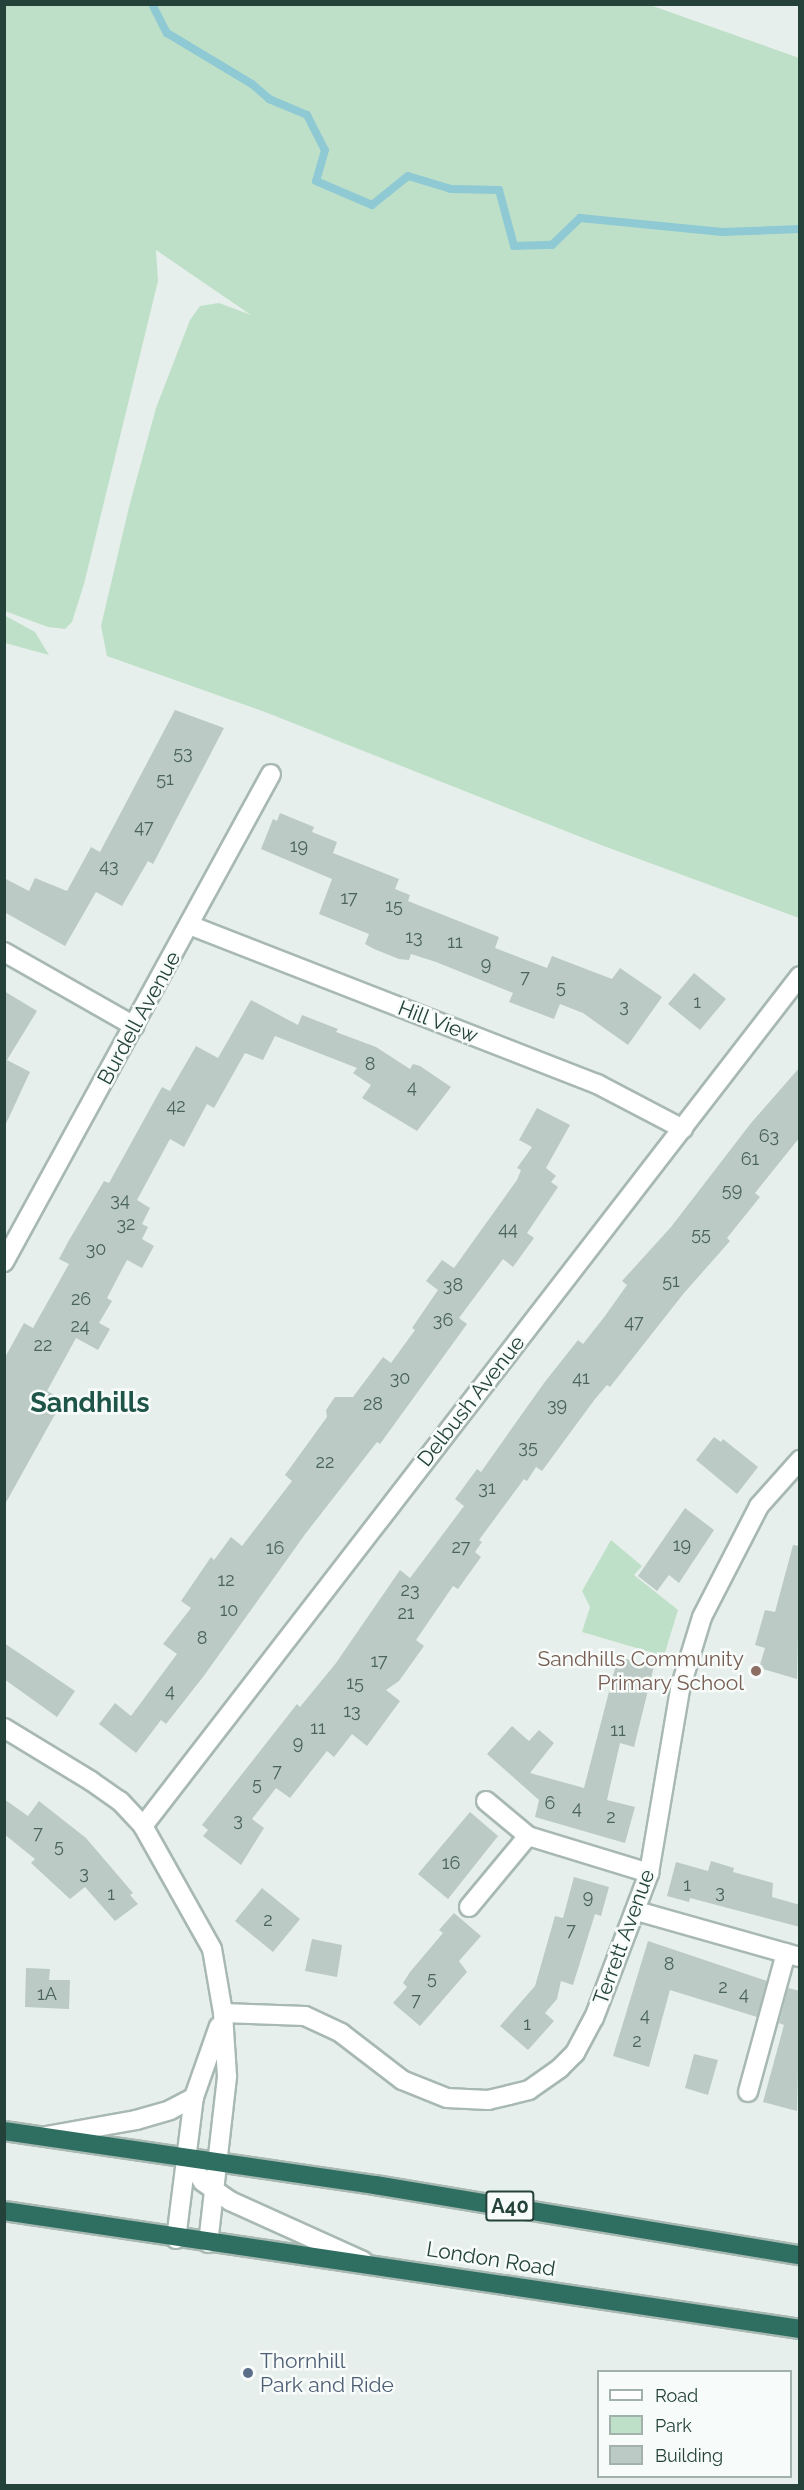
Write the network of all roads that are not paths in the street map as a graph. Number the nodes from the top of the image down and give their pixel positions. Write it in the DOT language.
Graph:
graph roads {
  1 [pos="272,774"];
  2 [pos="189,926"];
  3 [pos="4,952"];
  4 [pos="800,976"];
  5 [pos="134,1026"];
  6 [pos="683,1129"];
  7 [pos="4,1262"];
  8 [pos="800,1460"];
  9 [pos="4,1728"];
  10 [pos="486,1802"];
  11 [pos="143,1826"];
  12 [pos="528,1836"];
  13 [pos="650,1873"];
  14 [pos="470,1907"];
  15 [pos="637,1911"];
  16 [pos="793,1955"];
  17 [pos="223,2013"];
  18 [pos="748,2092"];
  19 [pos="194,2097"];
  20 [pos="4,2131"];
  21 [pos="41,2137"];
  22 [pos="188,2158"];
  23 [pos="220,2162"];
  24 [pos="215,2191"];
  25 [pos="4,2211"];
  26 [pos="176,2239"];
  27 [pos="208,2242"];
  28 [pos="800,2255"];
  29 [pos="367,2263"];
  30 [pos="800,2329"];
  1 -- 2 [label="street, Burdell Avenue"];
  2 -- 5 [label="street, Burdell Avenue"];
  2 -- 6 [label="street, Hill View"];
  3 -- 5 [label="street"];
  4 -- 6 [label="street, Delbush Avenue"];
  5 -- 7 [label="street, Burdell Avenue"];
  6 -- 11 [label="street, Delbush Avenue"];
  8 -- 13 [label="street, Terrett Avenue"];
  9 -- 11 [label="street"];
  10 -- 12 [label="street"];
  11 -- 17 [label="street"];
  12 -- 13 [label="street"];
  12 -- 14 [label="street"];
  13 -- 15 [label="street, Terrett Avenue"];
  15 -- 16 [label="street"];
  15 -- 17 [label="street, Terrett Avenue"];
  16 -- 18 [label="street"];
  17 -- 19 [label="street"];
  17 -- 23 [label="street"];
  19 -- 21 [label="street"];
  19 -- 22 [label="street"];
  20 -- 21 [label="highway, A40"];
  21 -- 22 [label="highway, A40"];
  22 -- 23 [label="highway, A40"];
  22 -- 24 [label="street"];
  22 -- 26 [label="street"];
  23 -- 24 [label="street"];
  23 -- 28 [label="highway, A40"];
  24 -- 27 [label="street"];
  24 -- 29 [label="street"];
  25 -- 26 [label="highway, London Road"];
  26 -- 27 [label="highway, London Road"];
  27 -- 29 [label="highway, London Road"];
  29 -- 30 [label="highway, London Road"];
}
